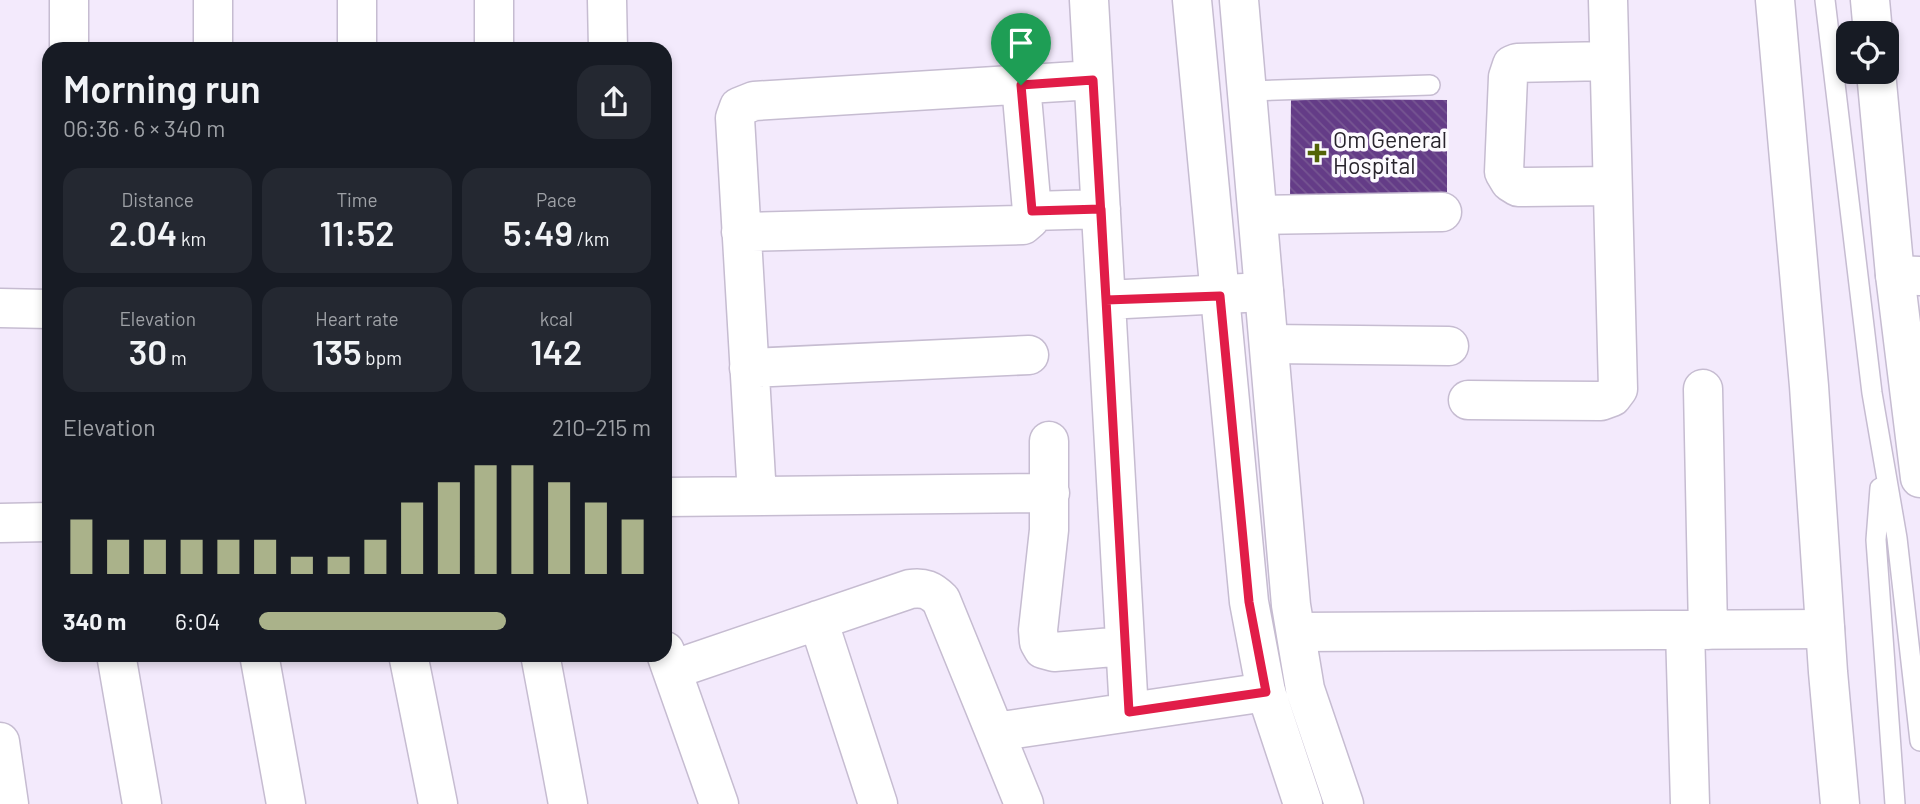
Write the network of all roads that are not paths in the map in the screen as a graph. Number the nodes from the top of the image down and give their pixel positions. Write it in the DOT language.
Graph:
graph roads {
  1 [pos="69,0"];
  2 [pos="213,0"];
  3 [pos="357,0"];
  4 [pos="494,0"];
  5 [pos="607,0"];
  6 [pos="1088,0"];
  7 [pos="1192,0"];
  8 [pos="1239,0"];
  9 [pos="1608,0"];
  10 [pos="1775,0"];
  11 [pos="1825,0"];
  12 [pos="1870,0"];
  13 [pos="1872,21"];
  14 [pos="69,42"];
  15 [pos="213,42"];
  16 [pos="357,42"];
  17 [pos="494,42"];
  18 [pos="608,42"];
  19 [pos="1609,61"];
  20 [pos="1093,80"];
  21 [pos="1878,84"];
  22 [pos="1021,85"];
  23 [pos="1430,85"];
  24 [pos="1247,90"];
  25 [pos="1612,186"];
  26 [pos="1101,209"];
  27 [pos="1032,211"];
  28 [pos="1442,212"];
  29 [pos="1258,215"];
  30 [pos="741,232"];
  31 [pos="1907,276"];
  32 [pos="1264,292"];
  33 [pos="1220,296"];
  34 [pos="1106,300"];
  35 [pos="0,308"];
  36 [pos="42,309"];
  37 [pos="1269,344"];
  38 [pos="1449,346"];
  39 [pos="1029,355"];
  40 [pos="749,368"];
  41 [pos="1703,389"];
  42 [pos="1468,400"];
  43 [pos="1049,441"];
  44 [pos="1882,455"];
  45 [pos="1920,478"];
  46 [pos="1050,493"];
  47 [pos="757,496"];
  48 [pos="672,497"];
  49 [pos="42,522"];
  50 [pos="0,523"];
  51 [pos="818,620"];
  52 [pos="1825,629"];
  53 [pos="1696,630"];
  54 [pos="1296,632"];
  55 [pos="1125,646"];
  56 [pos="672,659"];
  57 [pos="117,662"];
  58 [pos="260,662"];
  59 [pos="410,662"];
  60 [pos="541,662"];
  61 [pos="669,662"];
  62 [pos="1266,692"];
  63 [pos="1129,712"];
  64 [pos="995,732"];
  65 [pos="1920,741"];
  66 [pos="0,742"];
  67 [pos="1340,803"];
  68 [pos="9,804"];
  69 [pos="142,804"];
  70 [pos="286,804"];
  71 [pos="438,804"];
  72 [pos="568,804"];
  73 [pos="719,804"];
  74 [pos="878,804"];
  75 [pos="1024,804"];
  76 [pos="1303,804"];
  77 [pos="1690,804"];
  78 [pos="1840,804"];
  79 [pos="1895,804"];
  1 -- 14 [label="street"];
  2 -- 15 [label="street"];
  3 -- 16 [label="street"];
  4 -- 17 [label="street"];
  5 -- 18 [label="street"];
  6 -- 20 [label="street"];
  7 -- 33 [label="street"];
  8 -- 24 [label="street"];
  9 -- 19 [label="street"];
  10 -- 52 [label="street"];
  11 -- 44 [label="lane"];
  12 -- 13 [label="street"];
  19 -- 25 [label="street"];
  19 -- 25 [label="street"];
  20 -- 22 [label="street"];
  20 -- 26 [label="street"];
  21 -- 31 [label="street"];
  22 -- 27 [label="street"];
  22 -- 30 [label="street"];
  23 -- 24 [label="lane"];
  24 -- 29 [label="street"];
  25 -- 42 [label="street"];
  26 -- 27 [label="street"];
  26 -- 34 [label="street"];
  27 -- 30 [label="street"];
  28 -- 29 [label="street"];
  29 -- 32 [label="street"];
  30 -- 40 [label="street"];
  31 -- 45 [label="street"];
  32 -- 33 [label="street"];
  32 -- 37 [label="street"];
  33 -- 34 [label="street"];
  33 -- 62 [label="street"];
  34 -- 55 [label="street"];
  35 -- 36 [label="street"];
  37 -- 38 [label="street"];
  37 -- 54 [label="street"];
  39 -- 40 [label="street"];
  40 -- 47 [label="street"];
  41 -- 53 [label="street"];
  43 -- 46 [label="street"];
  44 -- 65 [label="lane"];
  44 -- 79 [label="lane"];
  46 -- 47 [label="street"];
  46 -- 55 [label="street"];
  47 -- 48 [label="street"];
  49 -- 50 [label="street"];
  51 -- 56 [label="street"];
  51 -- 64 [label="street"];
  51 -- 74 [label="street"];
  52 -- 53 [label="street"];
  52 -- 78 [label="street"];
  53 -- 54 [label="street"];
  53 -- 77 [label="street"];
  54 -- 67 [label="street"];
  55 -- 63 [label="street"];
  57 -- 69 [label="street"];
  58 -- 70 [label="street"];
  59 -- 71 [label="street"];
  60 -- 72 [label="street"];
  61 -- 73 [label="street"];
  62 -- 63 [label="street"];
  62 -- 76 [label="street"];
  63 -- 64 [label="street"];
  64 -- 75 [label="street"];
  66 -- 68 [label="street"];
}
